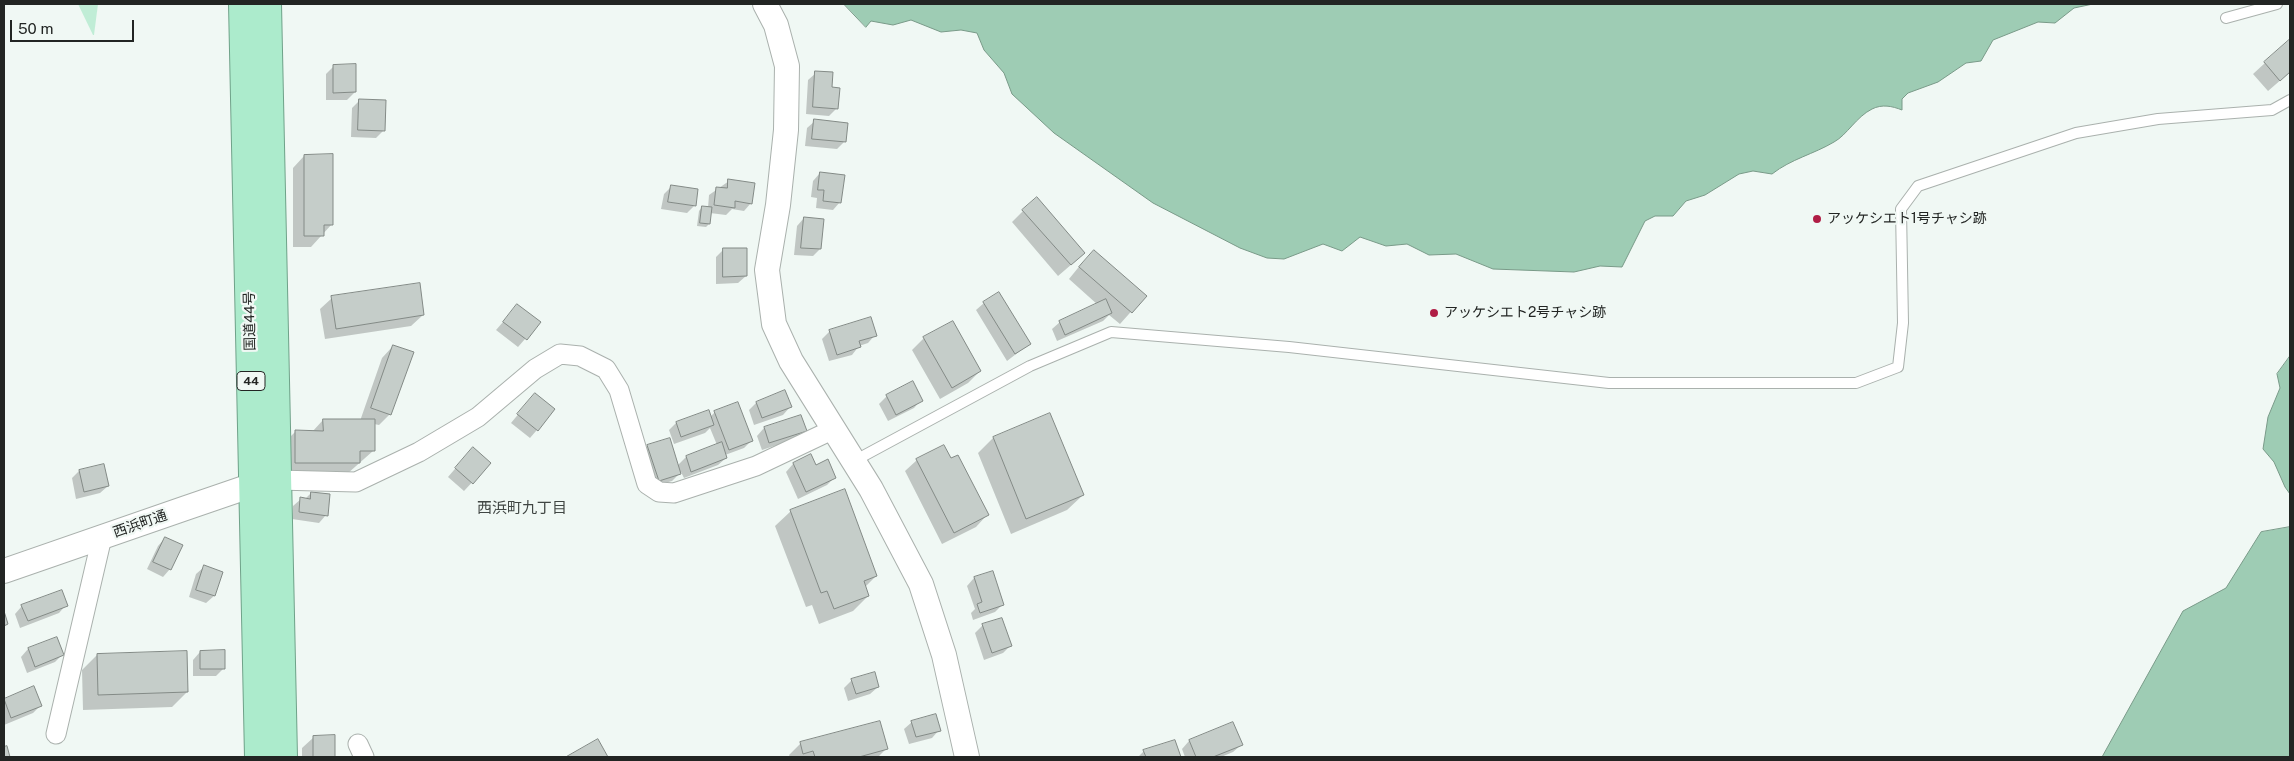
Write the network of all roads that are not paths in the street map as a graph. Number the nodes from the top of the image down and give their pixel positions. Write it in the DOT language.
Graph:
graph roads {
  1 [pos="243,4"];
  2 [pos="267,4"];
  3 [pos="765,4"];
  4 [pos="2277,4"];
  5 [pos="2226,18"];
  6 [pos="2290,100"];
  7 [pos="834,429"];
  8 [pos="854,462"];
  9 [pos="265,483"];
  10 [pos="102,537"];
  11 [pos="4,571"];
  12 [pos="56,734"];
  13 [pos="963,756"];
  14 [pos="259,757"];
  15 [pos="283,757"];
  1 -- 9 [label="highway, 国道44号 / 44"];
  2 -- 9 [label="highway, 国道44号 / 44"];
  3 -- 7 [label="street"];
  4 -- 5 [label="lane"];
  6 -- 8 [label="lane"];
  7 -- 8 [label="street"];
  7 -- 9 [label="street"];
  8 -- 13 [label="street"];
  9 -- 10 [label="street, 西浜町通"];
  9 -- 14 [label="highway, 国道44号 / 44"];
  9 -- 15 [label="highway, 国道44号 / 44"];
  10 -- 11 [label="street, 西浜町通"];
  10 -- 12 [label="street"];
}
